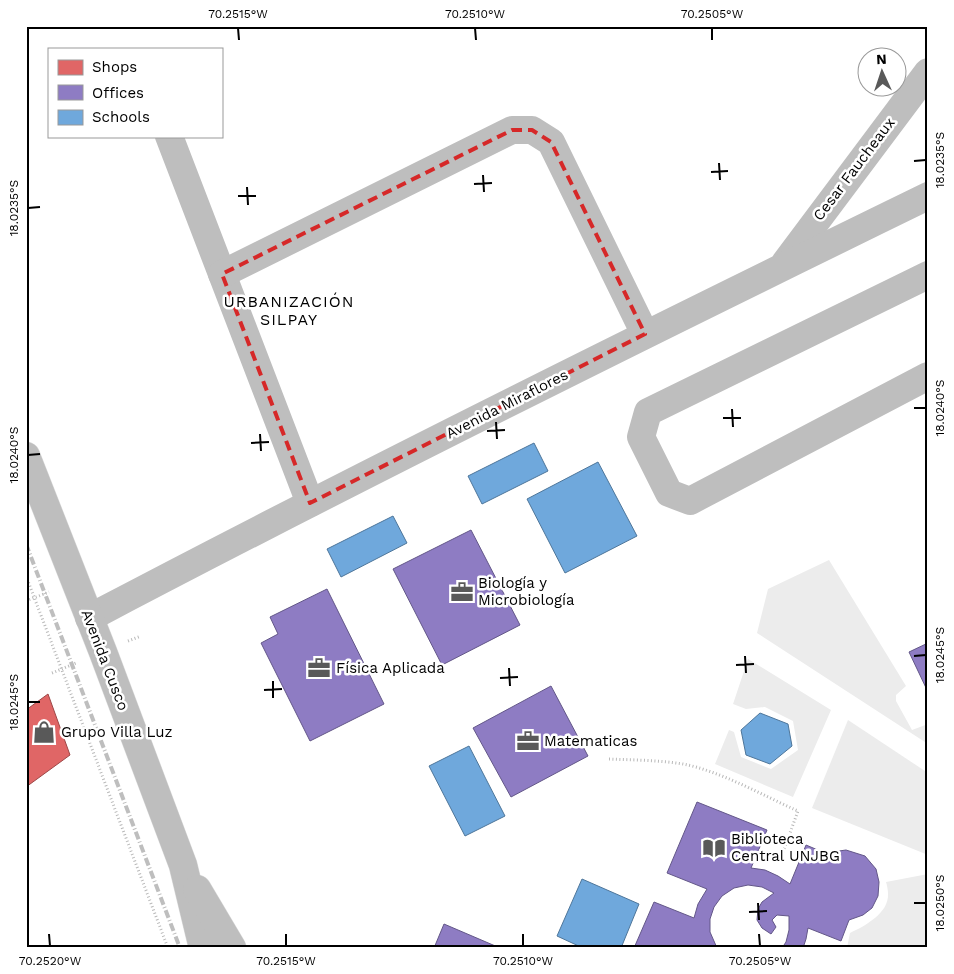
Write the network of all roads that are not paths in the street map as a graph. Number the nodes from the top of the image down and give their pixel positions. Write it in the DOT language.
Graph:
graph roads {
  1 [pos="928,72"];
  2 [pos="170,138"];
  3 [pos="928,196"];
  4 [pos="781,268"];
  5 [pos="222,274"];
  6 [pos="928,275"];
  7 [pos="645,334"];
  8 [pos="928,376"];
  9 [pos="26,456"];
  10 [pos="310,503"];
  11 [pos="89,618"];
  12 [pos="183,865"];
  13 [pos="203,948"];
  14 [pos="232,948"];
  1 -- 4 [label="street, Cesar Faucheaux"];
  2 -- 5 [label="street"];
  3 -- 4 [label="street, Avenida Miraflores"];
  4 -- 7 [label="street, Avenida Miraflores"];
  5 -- 7 [label="street"];
  5 -- 10 [label="street"];
  6 -- 8 [label="street"];
  7 -- 10 [label="street, Avenida Miraflores"];
  9 -- 11 [label="street, Avenida Cusco"];
  10 -- 11 [label="street, Avenida Miraflores"];
  11 -- 12 [label="street, Avenida Cusco"];
  12 -- 13 [label="street, Avenida Cusco"];
  12 -- 14 [label="street, Avenida Cusco"];
}
